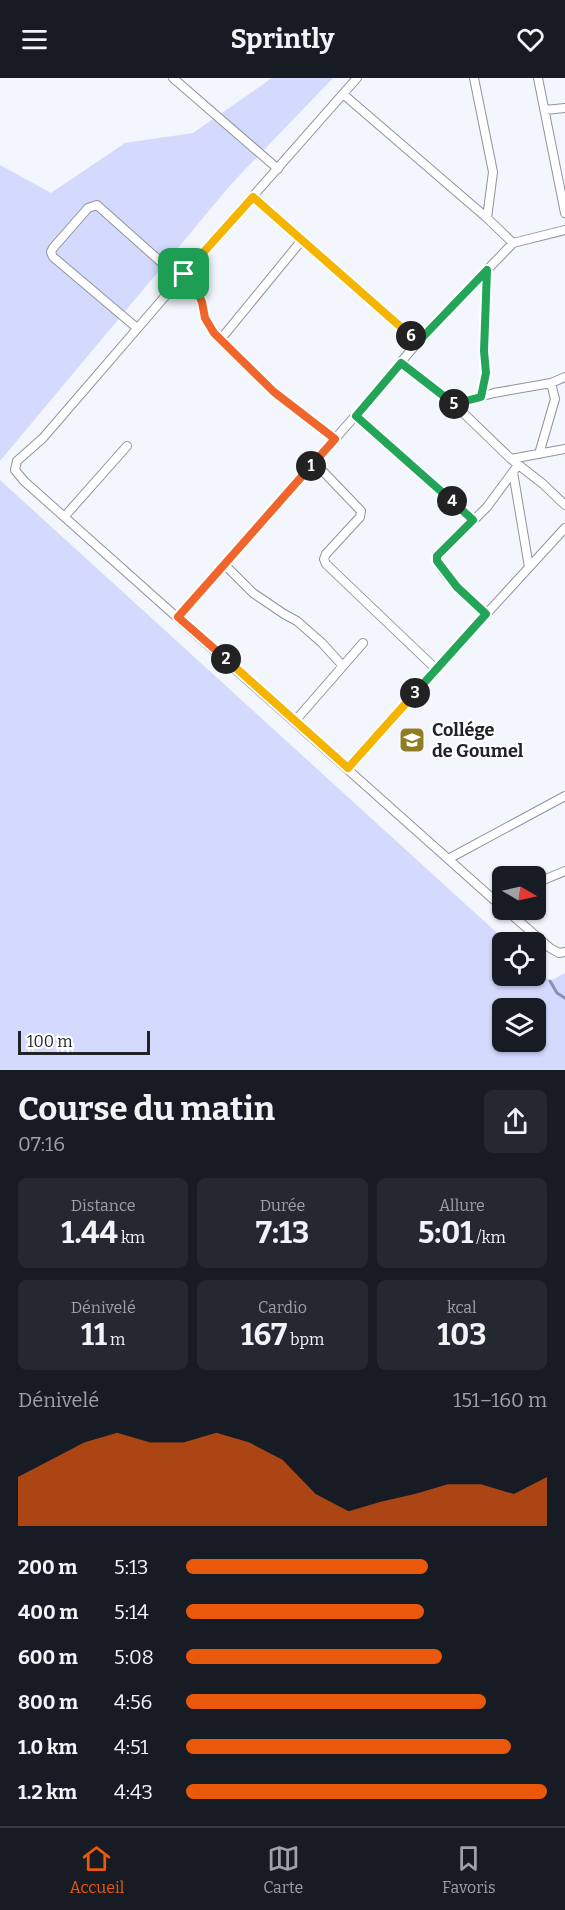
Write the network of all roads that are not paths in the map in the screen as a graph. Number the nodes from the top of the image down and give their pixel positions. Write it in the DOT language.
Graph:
graph roads {
  1 [pos="173,78"];
  2 [pos="357,78"];
  3 [pos="474,78"];
  4 [pos="538,78"];
  5 [pos="343,94"];
  6 [pos="565,108"];
  7 [pos="544,110"];
  8 [pos="278,169"];
  9 [pos="253,197"];
  10 [pos="565,213"];
  11 [pos="487,218"];
  12 [pos="565,230"];
  13 [pos="302,240"];
  14 [pos="513,243"];
  15 [pos="487,270"];
  16 [pos="182,277"];
  17 [pos="137,328"];
  18 [pos="220,340"];
  19 [pos="418,342"];
  20 [pos="401,363"];
  21 [pos="565,377"];
  22 [pos="551,383"];
  23 [pos="481,397"];
  24 [pos="453,404"];
  25 [pos="356,416"];
  26 [pos="335,439"];
  27 [pos="127,446"];
  28 [pos="565,449"];
  29 [pos="539,454"];
  30 [pos="314,462"];
  31 [pos="515,462"];
  32 [pos="513,472"];
  33 [pos="565,505"];
  34 [pos="64,516"];
  35 [pos="473,520"];
  36 [pos="564,529"];
  37 [pos="565,539"];
  38 [pos="224,564"];
  39 [pos="529,567"];
  40 [pos="486,614"];
  41 [pos="178,617"];
  42 [pos="363,643"];
  43 [pos="342,665"];
  44 [pos="436,669"];
  45 [pos="295,721"];
  46 [pos="348,768"];
  47 [pos="565,796"];
  48 [pos="450,858"];
  49 [pos="565,871"];
  50 [pos="546,879"];
  51 [pos="492,893"];
  52 [pos="518,920"];
  53 [pos="565,952"];
  1 -- 8 [label="street"];
  2 -- 5 [label="street"];
  3 -- 11 [label="street"];
  4 -- 7 [label="street"];
  5 -- 8 [label="street"];
  5 -- 11 [label="street"];
  6 -- 7 [label="street"];
  7 -- 10 [label="street"];
  8 -- 9 [label="street"];
  9 -- 13 [label="street"];
  9 -- 16 [label="street"];
  11 -- 14 [label="street"];
  12 -- 14 [label="street"];
  13 -- 18 [label="street"];
  13 -- 19 [label="street"];
  14 -- 15 [label="street"];
  15 -- 19 [label="street"];
  15 -- 23 [label="street"];
  16 -- 17 [label="street"];
  16 -- 17 [label="street"];
  16 -- 18 [label="street"];
  17 -- 34 [label="street"];
  18 -- 26 [label="street"];
  19 -- 20 [label="street"];
  20 -- 24 [label="street"];
  20 -- 25 [label="street"];
  21 -- 22 [label="street"];
  22 -- 23 [label="street"];
  22 -- 29 [label="street"];
  23 -- 24 [label="street"];
  24 -- 31 [label="street"];
  25 -- 26 [label="street"];
  25 -- 35 [label="street"];
  26 -- 30 [label="street"];
  27 -- 34 [label="street"];
  28 -- 29 [label="street"];
  29 -- 31 [label="street"];
  30 -- 38 [label="street"];
  30 -- 44 [label="street"];
  31 -- 32 [label="street"];
  31 -- 33 [label="street"];
  32 -- 35 [label="street"];
  32 -- 39 [label="street"];
  34 -- 41 [label="street"];
  35 -- 40 [label="street"];
  36 -- 37 [label="street"];
  36 -- 39 [label="street"];
  38 -- 41 [label="street"];
  38 -- 43 [label="street"];
  39 -- 40 [label="street"];
  40 -- 44 [label="street"];
  41 -- 45 [label="street"];
  42 -- 43 [label="street"];
  43 -- 45 [label="street"];
  44 -- 46 [label="street"];
  45 -- 46 [label="street"];
  46 -- 48 [label="street"];
  47 -- 48 [label="street"];
  48 -- 51 [label="street"];
  49 -- 50 [label="street"];
  52 -- 53 [label="street"];
}
